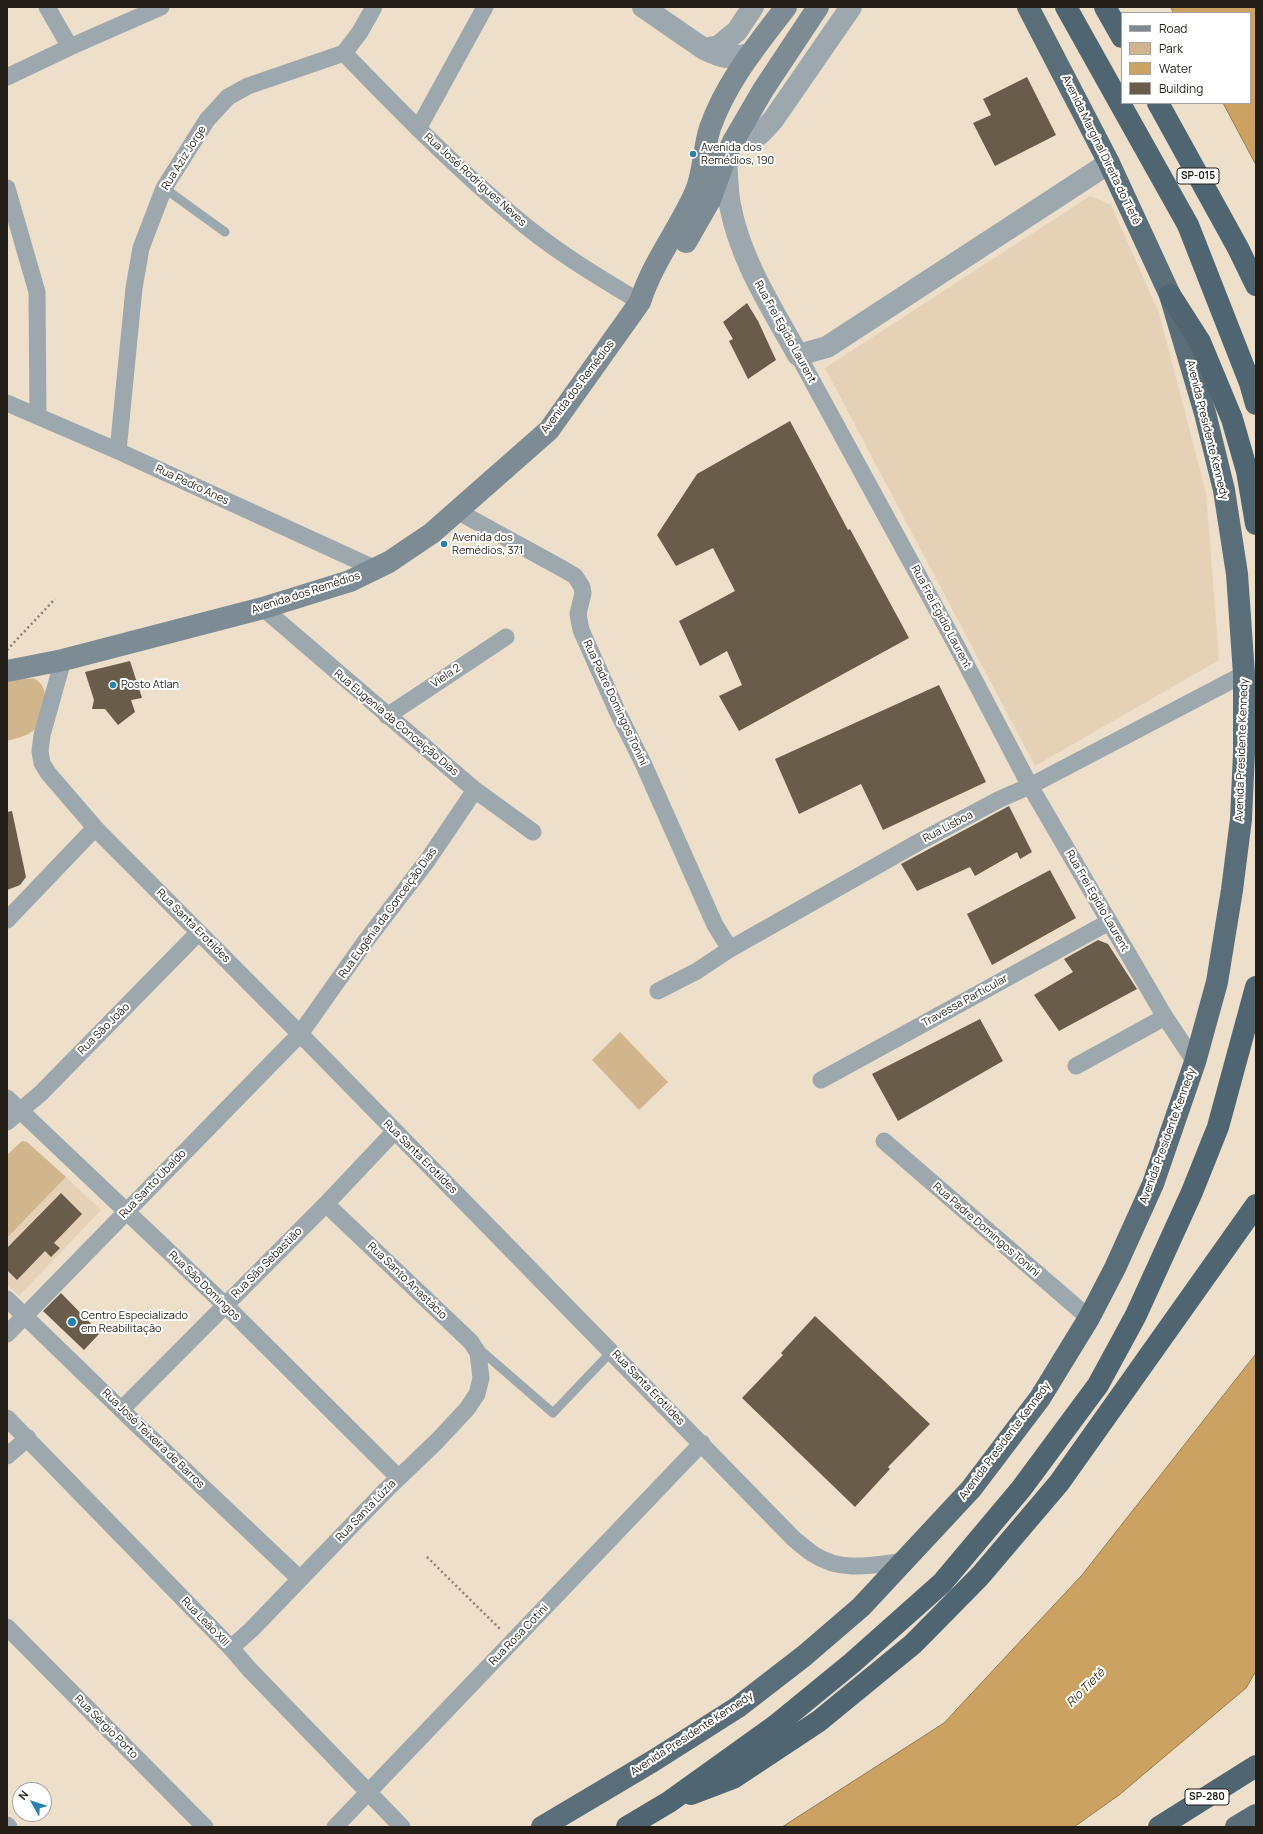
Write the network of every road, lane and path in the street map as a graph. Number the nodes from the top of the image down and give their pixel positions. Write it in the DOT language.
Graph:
graph roads {
  1 [pos="47,7"];
  2 [pos="161,7"];
  3 [pos="374,7"];
  4 [pos="485,7"];
  5 [pos="643,7"];
  6 [pos="753,7"];
  7 [pos="786,7"];
  8 [pos="818,7"];
  9 [pos="851,7"];
  10 [pos="1028,7"];
  11 [pos="1066,7"];
  12 [pos="1105,7"];
  13 [pos="1121,35"];
  14 [pos="70,47"];
  15 [pos="704,49"];
  16 [pos="344,53"];
  17 [pos="750,54"];
  18 [pos="7,77"];
  19 [pos="1159,104"];
  20 [pos="418,129"];
  21 [pos="730,148"];
  22 [pos="1109,163"];
  23 [pos="7,188"];
  24 [pos="164,188"];
  25 [pos="224,232"];
  26 [pos="1256,285"];
  27 [pos="1170,294"];
  28 [pos="640,302"];
  29 [pos="798,354"];
  30 [pos="7,403"];
  31 [pos="1256,404"];
  32 [pos="38,416"];
  33 [pos="118,451"];
  34 [pos="457,511"];
  35 [pos="1256,524"];
  36 [pos="376,569"];
  37 [pos="56,599"];
  38 [pos="263,608"];
  39 [pos="506,637"];
  40 [pos="7,650"];
  41 [pos="63,660"];
  42 [pos="7,671"];
  43 [pos="1244,674"];
  44 [pos="387,716"];
  45 [pos="1030,786"];
  46 [pos="475,790"];
  47 [pos="95,828"];
  48 [pos="533,832"];
  49 [pos="7,920"];
  50 [pos="1109,922"];
  51 [pos="198,933"];
  52 [pos="730,949"];
  53 [pos="1256,969"];
  54 [pos="658,991"];
  55 [pos="1255,991"];
  56 [pos="1165,1017"];
  57 [pos="300,1034"];
  58 [pos="1195,1062"];
  59 [pos="1076,1066"];
  60 [pos="821,1080"];
  61 [pos="7,1098"];
  62 [pos="20,1110"];
  63 [pos="7,1122"];
  64 [pos="394,1132"];
  65 [pos="884,1141"];
  66 [pos="326,1204"];
  67 [pos="1256,1205"];
  68 [pos="126,1212"];
  69 [pos="7,1299"];
  70 [pos="225,1306"];
  71 [pos="25,1316"];
  72 [pos="1089,1318"];
  73 [pos="7,1334"];
  74 [pos="471,1342"];
  75 [pos="612,1351"];
  76 [pos="480,1363"];
  77 [pos="122,1409"];
  78 [pos="7,1418"];
  79 [pos="28,1438"];
  80 [pos="702,1443"];
  81 [pos="7,1456"];
  82 [pos="398,1477"];
  83 [pos="427,1557"];
  84 [pos="905,1561"];
  85 [pos="300,1579"];
  86 [pos="8,1630"];
  87 [pos="513,1642"];
  88 [pos="231,1648"];
  89 [pos="1256,1766"];
  90 [pos="368,1793"];
  91 [pos="669,1802"];
  92 [pos="1256,1814"];
  93 [pos="205,1827"];
  94 [pos="335,1827"];
  95 [pos="402,1827"];
  96 [pos="542,1827"];
  97 [pos="627,1827"];
  98 [pos="1159,1827"];
  99 [pos="1236,1827"];
  1 -- 14 [label="street"];
  2 -- 14 [label="street"];
  3 -- 16 [label="street"];
  4 -- 20 [label="street"];
  5 -- 15 [label="street"];
  6 -- 15 [label="street"];
  7 -- 17 [label="main road, Avenida dos Remédios"];
  8 -- 21 [label="main road, Avenida dos Remédios"];
  9 -- 21 [label="street"];
  10 -- 22 [label="highway, Avenida Marginal Direita do Tietê"];
  11 -- 31 [label="highway"];
  12 -- 13 [label="highway"];
  14 -- 18 [label="street"];
  15 -- 17 [label="street"];
  16 -- 20 [label="street, Rua José Rodrigues Neves"];
  16 -- 24 [label="street, Rua Aziz Jorge"];
  17 -- 28 [label="main road, Avenida dos Remédios"];
  19 -- 26 [label="highway, SP-015"];
  20 -- 28 [label="street, Rua José Rodrigues Neves"];
  21 -- 28 [label="main road, Avenida dos Remédios"];
  21 -- 29 [label="street, Rua Frei Egidio Laurent"];
  22 -- 27 [label="highway, Avenida Marginal Direita do Tietê"];
  22 -- 29 [label="street"];
  23 -- 32 [label="street"];
  24 -- 25 [label="lane"];
  24 -- 33 [label="street, Rua Aziz Jorge"];
  27 -- 35 [label="highway"];
  27 -- 43 [label="highway, Avenida Presidente Kennedy"];
  28 -- 34 [label="main road, Avenida dos Remédios"];
  29 -- 45 [label="street, Rua Frei Egidio Laurent"];
  30 -- 32 [label="street, Rua Pedro Anes"];
  32 -- 33 [label="street, Rua Pedro Anes"];
  33 -- 36 [label="street, Rua Pedro Anes"];
  34 -- 36 [label="main road, Avenida dos Remédios"];
  34 -- 52 [label="street, Rua Padre Domingos Tonini"];
  36 -- 38 [label="main road, Avenida dos Remédios"];
  37 -- 40 [label="path"];
  38 -- 41 [label="main road, Avenida dos Remédios"];
  38 -- 44 [label="street, Rua Eugenia da Conceição Dias"];
  39 -- 44 [label="street, Viela 2"];
  41 -- 42 [label="main road, Avenida dos Remédios"];
  41 -- 47 [label="street, Rua Santa Erotildes"];
  43 -- 45 [label="street, Rua Lisboa"];
  43 -- 58 [label="highway, Avenida Presidente Kennedy"];
  44 -- 46 [label="street, Rua Eugenia da Conceição Dias"];
  45 -- 50 [label="street, Rua Frei Egidio Laurent"];
  45 -- 52 [label="street, Rua Lisboa"];
  46 -- 48 [label="street, Rua Eugenia da Conceição Dias"];
  46 -- 57 [label="street, Rua Eugênia da Conceição Dias"];
  47 -- 49 [label="street"];
  47 -- 51 [label="street, Rua Santa Erotildes"];
  50 -- 56 [label="street, Rua Frei Egidio Laurent"];
  50 -- 60 [label="street, Travessa Particular"];
  51 -- 57 [label="street, Rua Santa Erotildes"];
  51 -- 62 [label="street, Rua São João"];
  52 -- 54 [label="street, Rua Lisboa"];
  53 -- 55 [label="highway"];
  55 -- 91 [label="highway"];
  56 -- 58 [label="street, Rua Frei Egidio Laurent"];
  56 -- 59 [label="street"];
  57 -- 64 [label="street, Rua Santa Erotildes"];
  57 -- 68 [label="street, Rua Santo Ubaldo"];
  58 -- 72 [label="highway, Avenida Presidente Kennedy"];
  61 -- 62 [label="street, Rua São Domingos"];
  62 -- 63 [label="street, Rua São João"];
  62 -- 68 [label="street, Rua São Domingos"];
  64 -- 66 [label="street, Rua São Sebastião"];
  64 -- 75 [label="street, Rua Santa Erotildes"];
  65 -- 72 [label="street, Rua Padre Domingos Tonini"];
  66 -- 70 [label="street, Rua São Sebastião"];
  66 -- 74 [label="street, Rua Santo Anastácio"];
  67 -- 91 [label="highway"];
  68 -- 70 [label="street, Rua São Domingos"];
  68 -- 71 [label="street, Rua Santo Ubaldo"];
  69 -- 71 [label="street, Rua José Teixeira de Barros"];
  70 -- 77 [label="street, Rua São Sebastião"];
  70 -- 82 [label="street, Rua São Domingos"];
  71 -- 73 [label="street, Rua Santo Ubaldo"];
  71 -- 77 [label="street, Rua José Teixeira de Barros"];
  72 -- 84 [label="highway, Avenida Presidente Kennedy"];
  74 -- 75 [label="lane"];
  74 -- 76 [label="street, Rua Santo Anastácio"];
  75 -- 80 [label="street, Rua Santa Erotildes"];
  76 -- 82 [label="street, Rua Santa Lúzia"];
  77 -- 85 [label="street, Rua José Teixeira de Barros"];
  78 -- 79 [label="street, Rua Leão XIII"];
  79 -- 81 [label="street"];
  79 -- 88 [label="street, Rua Leão XIII"];
  80 -- 84 [label="street, Rua Santa Erotildes"];
  80 -- 87 [label="street, Rua Rosa Cotini"];
  82 -- 85 [label="street, Rua Santa Lúzia"];
  83 -- 87 [label="path"];
  84 -- 96 [label="highway, Avenida Presidente Kennedy"];
  85 -- 88 [label="street, Rua Santa Lúzia"];
  86 -- 93 [label="street, Rua Sérgio Porto"];
  87 -- 90 [label="street, Rua Rosa Cotini"];
  88 -- 90 [label="street, Rua Leão XIII"];
  89 -- 98 [label="highway, SP-280"];
  90 -- 94 [label="street, Rua Rosa Cotini"];
  90 -- 95 [label="street, Rua Leão XIII"];
  91 -- 97 [label="highway"];
  92 -- 99 [label="highway"];
}
